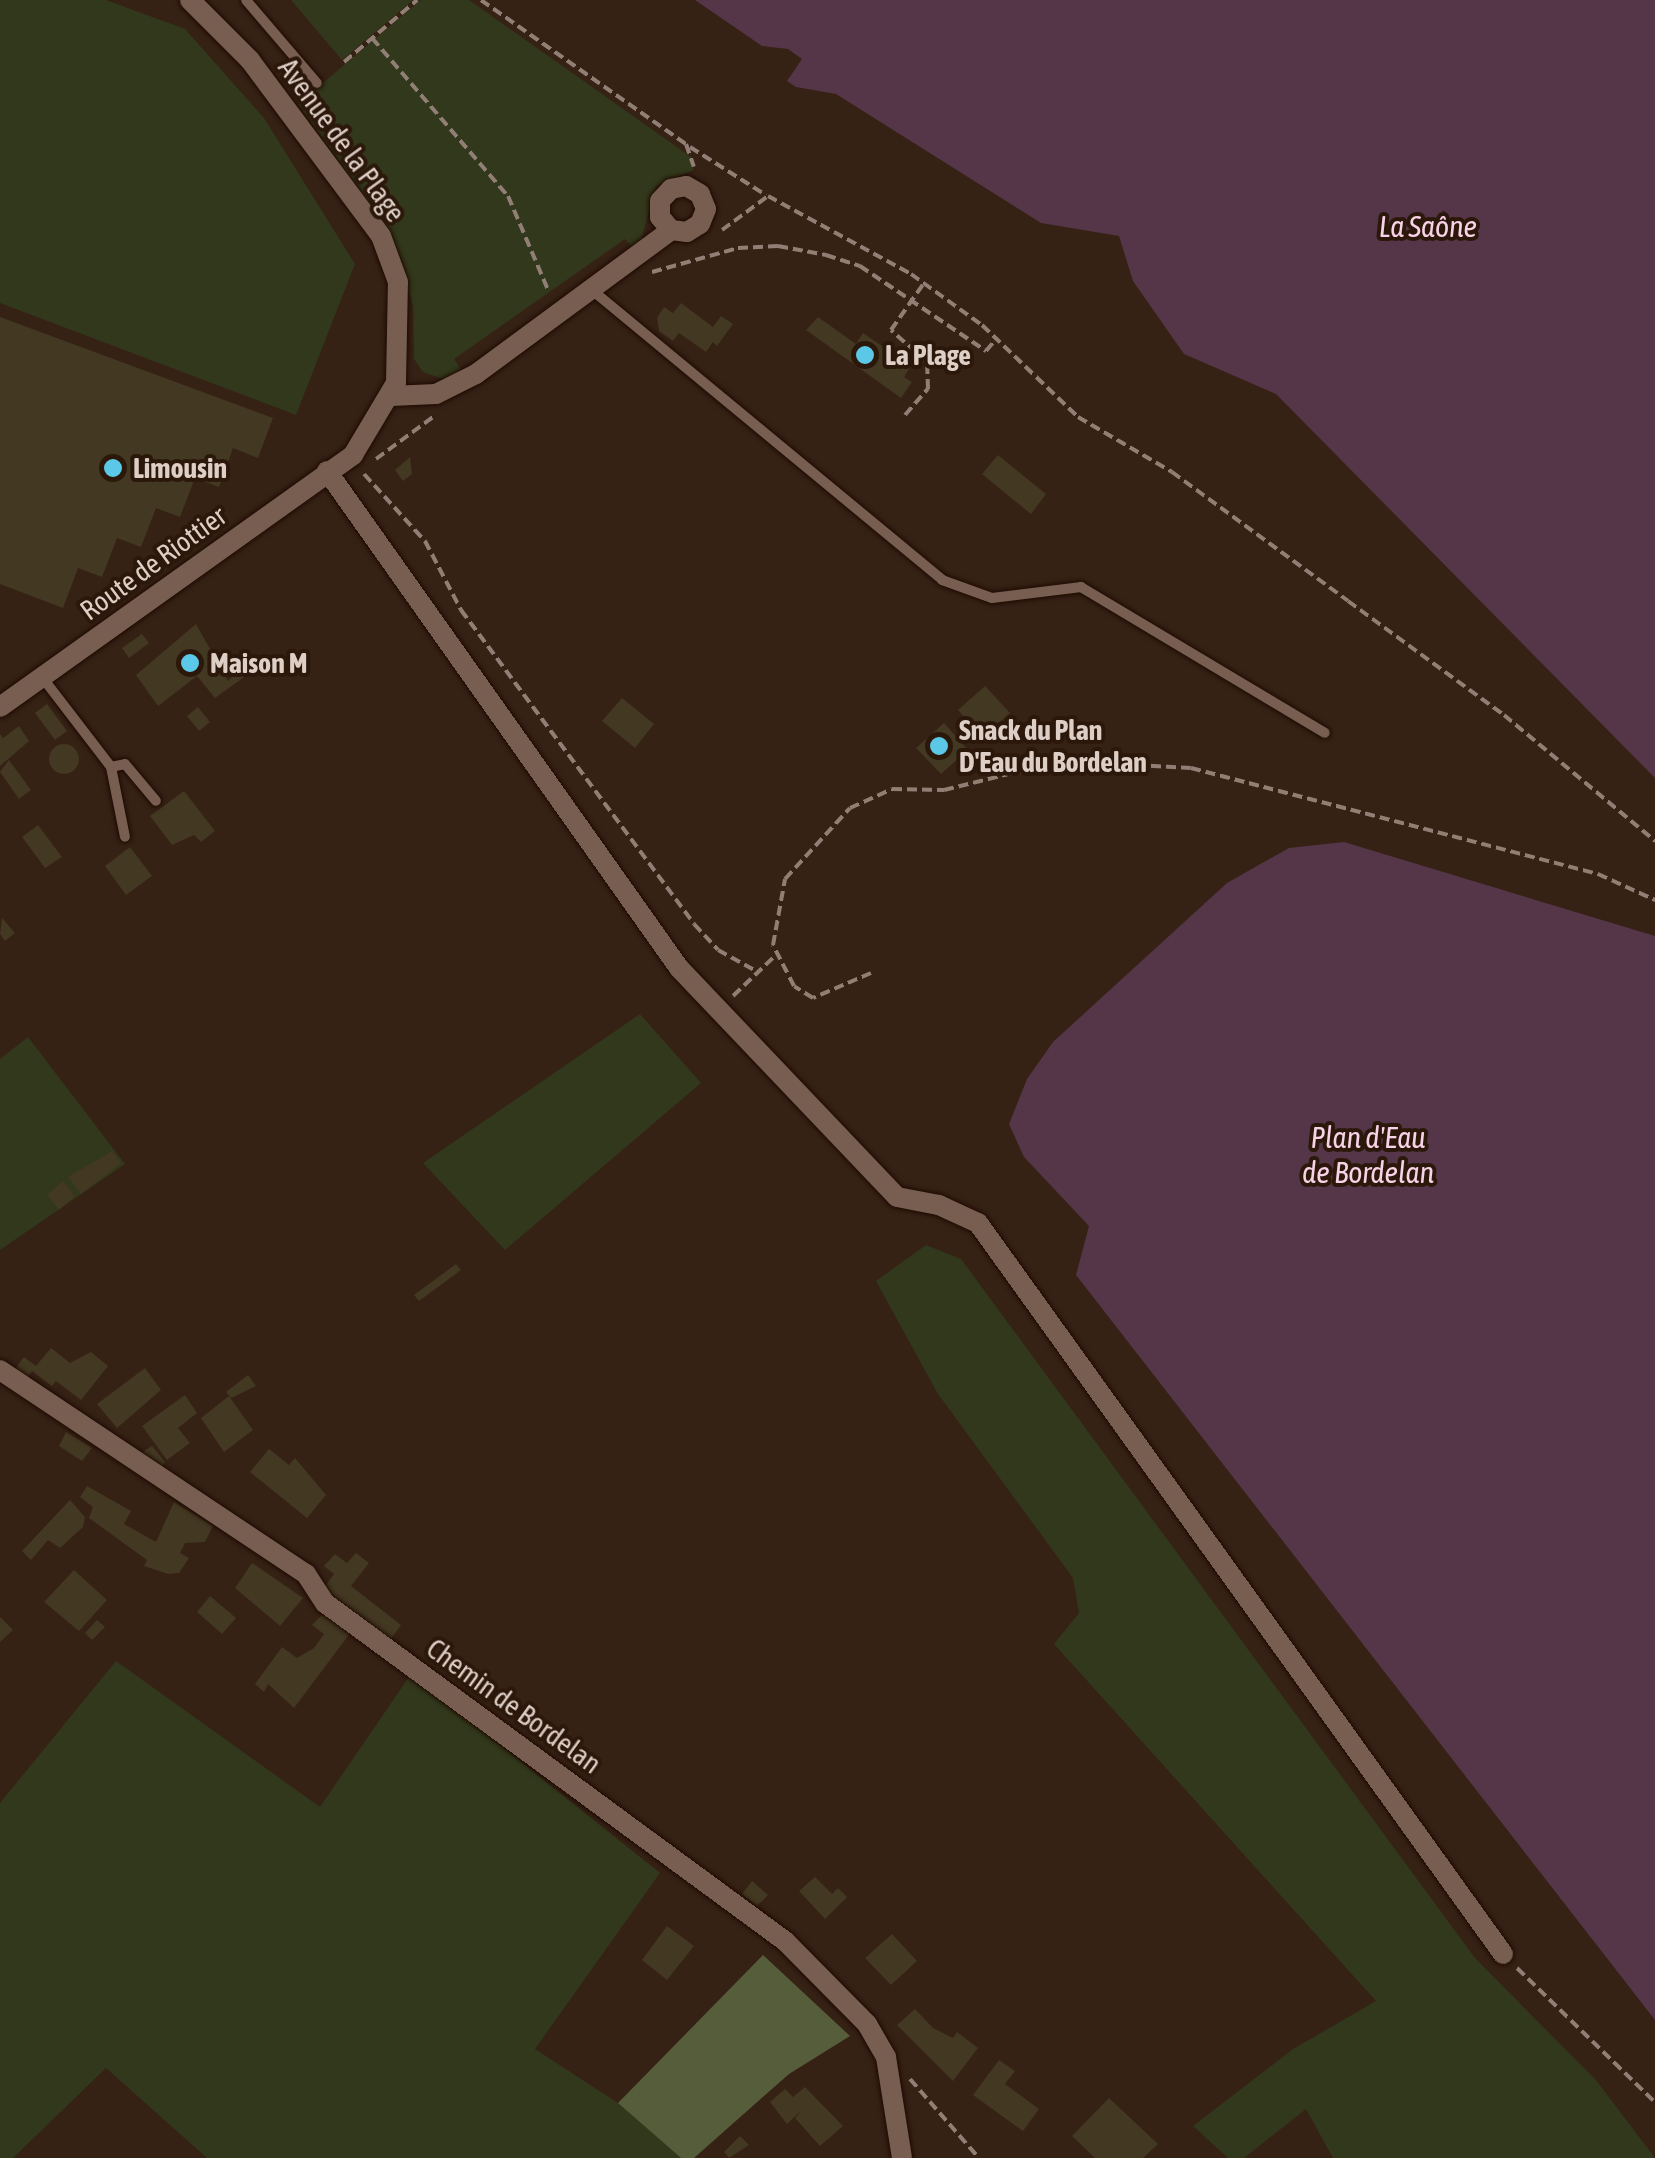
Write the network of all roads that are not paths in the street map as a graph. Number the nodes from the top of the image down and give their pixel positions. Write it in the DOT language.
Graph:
graph roads {
  1 [pos="190,0"];
  2 [pos="246,0"];
  3 [pos="317,83"];
  4 [pos="679,231"];
  5 [pos="592,290"];
  6 [pos="391,396"];
  7 [pos="327,471"];
  8 [pos="42,676"];
  9 [pos="0,707"];
  10 [pos="1325,733"];
  11 [pos="111,766"];
  12 [pos="156,801"];
  13 [pos="125,837"];
  14 [pos="0,1370"];
  15 [pos="1503,1954"];
  16 [pos="902,2158"];
  1 -- 6 [label="street, Avenue de la Plage"];
  2 -- 3 [label="lane"];
  4 -- 4 [label="street"];
  4 -- 5 [label="street"];
  5 -- 6 [label="street"];
  5 -- 10 [label="lane"];
  6 -- 7 [label="street, Route de Riottier"];
  7 -- 8 [label="street, Route de Riottier"];
  7 -- 15 [label="street"];
  8 -- 9 [label="street, Route de Riottier"];
  8 -- 11 [label="lane"];
  11 -- 12 [label="lane"];
  11 -- 13 [label="lane"];
  14 -- 16 [label="street, Chemin de Bordelan"];
}
